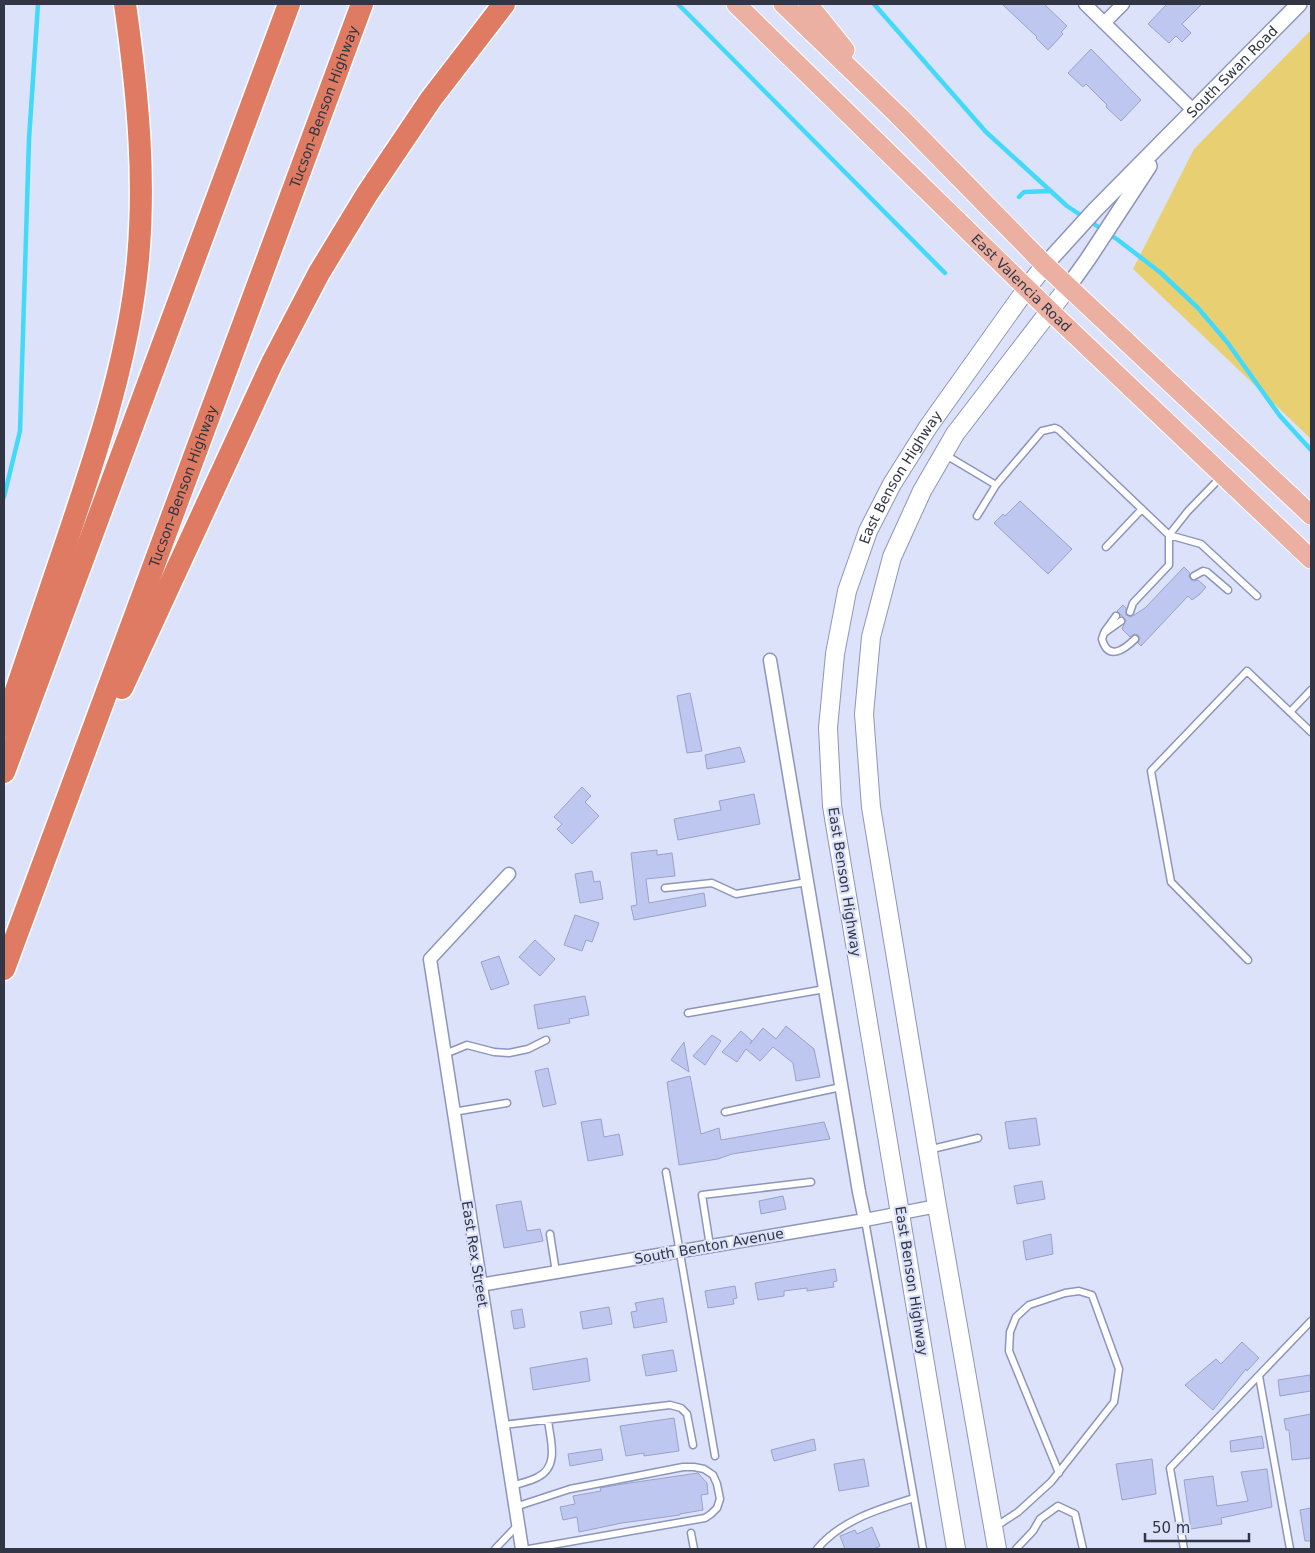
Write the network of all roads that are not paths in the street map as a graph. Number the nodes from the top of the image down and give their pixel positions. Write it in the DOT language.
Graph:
graph roads {
  1 [pos="125,4"];
  2 [pos="289,4"];
  3 [pos="362,4"];
  4 [pos="504,4"];
  5 [pos="736,4"];
  6 [pos="783,4"];
  7 [pos="808,4"];
  8 [pos="1085,4"];
  9 [pos="1123,4"];
  10 [pos="1299,4"];
  11 [pos="1104,23"];
  12 [pos="1194,111"];
  13 [pos="900,117"];
  14 [pos="1166,140"];
  15 [pos="1045,265"];
  16 [pos="1068,287"];
  17 [pos="1027,288"];
  18 [pos="1050,310"];
  19 [pos="943,453"];
  20 [pos="1224,474"];
  21 [pos="996,485"];
  22 [pos="1142,509"];
  23 [pos="1311,515"];
  24 [pos="977,516"];
  25 [pos="1169,535"];
  26 [pos="1106,548"];
  27 [pos="1311,559"];
  28 [pos="1194,576"];
  29 [pos="1228,590"];
  30 [pos="1257,596"];
  31 [pos="1127,609"];
  32 [pos="1119,618"];
  33 [pos="1134,639"];
  34 [pos="770,660"];
  35 [pos="1311,690"];
  36 [pos="1290,712"];
  37 [pos="4,726"];
  38 [pos="1311,732"];
  39 [pos="4,772"];
  40 [pos="45,858"];
  41 [pos="509,874"];
  42 [pos="807,882"];
  43 [pos="665,888"];
  44 [pos="1248,960"];
  45 [pos="4,969"];
  46 [pos="825,989"];
  47 [pos="688,1013"];
  48 [pos="546,1040"];
  49 [pos="444,1054"];
  50 [pos="841,1086"];
  51 [pos="507,1103"];
  52 [pos="453,1112"];
  53 [pos="725,1112"];
  54 [pos="978,1138"];
  55 [pos="928,1150"];
  56 [pos="666,1172"];
  57 [pos="811,1182"];
  58 [pos="938,1206"];
  59 [pos="901,1213"];
  60 [pos="865,1220"];
  61 [pos="550,1234"];
  62 [pos="710,1246"];
  63 [pos="679,1251"];
  64 [pos="556,1272"];
  65 [pos="480,1285"];
  66 [pos="1311,1321"];
  67 [pos="1259,1376"];
  68 [pos="548,1420"];
  69 [pos="503,1425"];
  70 [pos="693,1445"];
  71 [pos="715,1456"];
  72 [pos="1059,1472"];
  73 [pos="512,1486"];
  74 [pos="914,1498"];
  75 [pos="515,1508"];
  76 [pos="518,1525"];
  77 [pos="994,1528"];
  78 [pos="691,1533"];
  79 [pos="495,1549"];
  80 [pos="522,1549"];
  81 [pos="528,1549"];
  82 [pos="694,1549"];
  83 [pos="816,1549"];
  84 [pos="923,1549"];
  85 [pos="956,1549"];
  86 [pos="997,1549"];
  87 [pos="1016,1549"];
  88 [pos="1083,1549"];
  89 [pos="1184,1549"];
  90 [pos="1290,1549"];
  1 -- 37 [label="highway"];
  2 -- 39 [label="highway"];
  3 -- 40 [label="highway, Tucson–Benson Highway"];
  4 -- 40 [label="highway"];
  5 -- 17 [label="main road, East Valencia Road"];
  6 -- 13 [label="main road, East Valencia Road"];
  7 -- 13 [label="main road"];
  8 -- 11 [label="street"];
  9 -- 11 [label="street"];
  10 -- 12 [label="street, South Swan Road"];
  11 -- 12 [label="street"];
  12 -- 14 [label="street, South Swan Road"];
  13 -- 15 [label="main road, East Valencia Road"];
  14 -- 15 [label="street, South Swan Road"];
  14 -- 16 [label="street, South Swan Road"];
  15 -- 16 [label="main road, East Valencia Road"];
  15 -- 17 [label="main road, East Benson Highway"];
  16 -- 18 [label="main road, East Benson Highway"];
  16 -- 23 [label="main road, East Valencia Road"];
  17 -- 18 [label="main road, East Valencia Road"];
  17 -- 59 [label="main road, East Benson Highway"];
  18 -- 19 [label="main road, East Benson Highway"];
  18 -- 20 [label="main road, East Valencia Road"];
  19 -- 21 [label="lane"];
  19 -- 55 [label="main road, East Benson Highway"];
  20 -- 25 [label="lane"];
  20 -- 27 [label="main road, East Valencia Road"];
  21 -- 22 [label="lane"];
  21 -- 24 [label="lane"];
  22 -- 25 [label="lane"];
  22 -- 26 [label="lane"];
  25 -- 30 [label="lane"];
  25 -- 31 [label="lane"];
  28 -- 29 [label="lane"];
  32 -- 33 [label="lane"];
  34 -- 42 [label="street"];
  35 -- 36 [label="lane"];
  36 -- 38 [label="lane"];
  36 -- 44 [label="lane"];
  40 -- 45 [label="highway, Tucson–Benson Highway"];
  41 -- 49 [label="street, East Rex Street"];
  42 -- 43 [label="lane"];
  42 -- 46 [label="street"];
  46 -- 47 [label="lane"];
  46 -- 50 [label="street"];
  48 -- 49 [label="lane"];
  49 -- 52 [label="street, East Rex Street"];
  50 -- 53 [label="lane"];
  50 -- 60 [label="street"];
  51 -- 52 [label="lane"];
  52 -- 65 [label="street, East Rex Street"];
  54 -- 55 [label="lane"];
  55 -- 58 [label="main road, East Benson Highway"];
  56 -- 63 [label="lane"];
  57 -- 62 [label="lane"];
  58 -- 59 [label="street, South Benton Avenue"];
  58 -- 77 [label="main road, East Benson Highway"];
  59 -- 60 [label="street, South Benton Avenue"];
  59 -- 85 [label="main road, East Benson Highway"];
  60 -- 62 [label="street, South Benton Avenue"];
  60 -- 74 [label="lane"];
  61 -- 64 [label="lane"];
  62 -- 63 [label="street, South Benton Avenue"];
  63 -- 64 [label="street, South Benton Avenue"];
  63 -- 71 [label="lane"];
  64 -- 65 [label="street, South Benton Avenue"];
  65 -- 69 [label="street, East Rex Street"];
  66 -- 67 [label="lane"];
  67 -- 89 [label="lane"];
  67 -- 90 [label="lane"];
  68 -- 69 [label="lane"];
  68 -- 70 [label="lane"];
  68 -- 73 [label="lane"];
  69 -- 73 [label="street, East Rex Street"];
  72 -- 72 [label="lane"];
  72 -- 77 [label="lane"];
  73 -- 75 [label="street, East Rex Street"];
  74 -- 83 [label="lane"];
  74 -- 84 [label="lane"];
  75 -- 76 [label="street, East Rex Street"];
  75 -- 81 [label="lane"];
  76 -- 79 [label="lane"];
  76 -- 80 [label="street, East Rex Street"];
  77 -- 86 [label="main road, East Benson Highway"];
  78 -- 82 [label="lane"];
  87 -- 88 [label="lane"];
}
